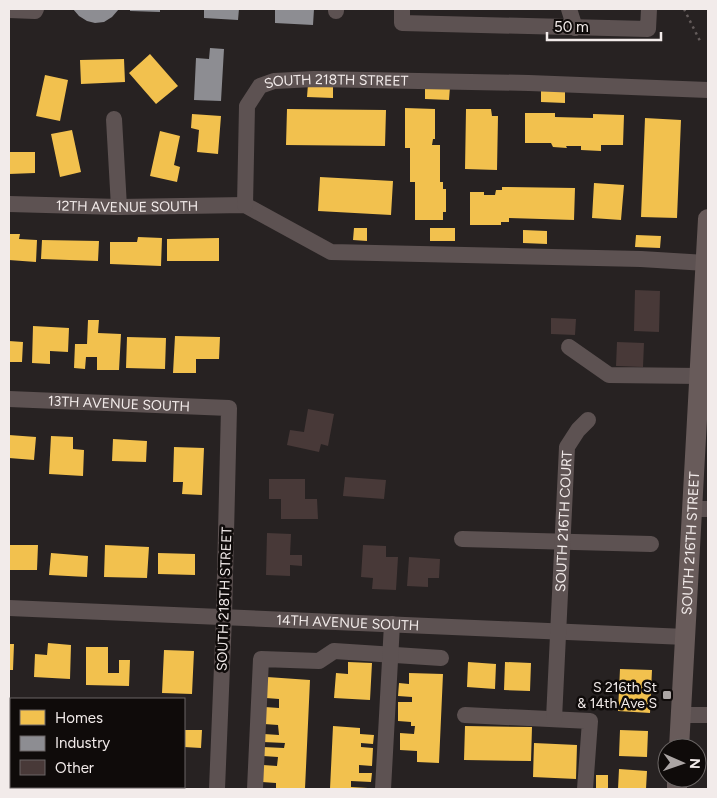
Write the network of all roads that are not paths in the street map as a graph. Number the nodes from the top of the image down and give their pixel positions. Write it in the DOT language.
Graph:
graph roads {
  1 [pos="36,9"];
  2 [pos="402,9"];
  3 [pos="568,9"];
  4 [pos="649,9"];
  5 [pos="9,10"];
  6 [pos="575,28"];
  7 [pos="708,90"];
  8 [pos="114,119"];
  9 [pos="9,204"];
  10 [pos="245,205"];
  11 [pos="118,207"];
  12 [pos="708,219"];
  13 [pos="706,263"];
  14 [pos="706,287"];
  15 [pos="569,347"];
  16 [pos="700,376"];
  17 [pos="9,399"];
  18 [pos="229,408"];
  19 [pos="588,420"];
  20 [pos="701,509"];
  21 [pos="462,539"];
  22 [pos="562,541"];
  23 [pos="651,544"];
  24 [pos="9,608"];
  25 [pos="224,617"];
  26 [pos="392,624"];
  27 [pos="558,631"];
  28 [pos="686,637"];
  29 [pos="390,655"];
  30 [pos="441,658"];
  31 [pos="465,715"];
  32 [pos="681,715"];
  33 [pos="708,715"];
  34 [pos="554,719"];
  35 [pos="680,738"];
  36 [pos="216,789"];
  37 [pos="255,789"];
  38 [pos="383,789"];
  39 [pos="585,789"];
  1 -- 5 [label="street"];
  2 -- 6 [label="street"];
  3 -- 6 [label="street"];
  4 -- 6 [label="street"];
  7 -- 10 [label="street, SOUTH 218TH STREET"];
  8 -- 11 [label="street"];
  9 -- 11 [label="street, 12TH AVENUE SOUTH"];
  10 -- 11 [label="street, 12TH AVENUE SOUTH"];
  10 -- 13 [label="street"];
  12 -- 13 [label="main road, SOUTH 216TH STREET"];
  13 -- 14 [label="main road, SOUTH 216TH STREET"];
  14 -- 16 [label="main road, SOUTH 216TH STREET"];
  15 -- 16 [label="street"];
  16 -- 20 [label="main road, SOUTH 216TH STREET"];
  17 -- 18 [label="street, 13TH AVENUE SOUTH"];
  18 -- 25 [label="street, SOUTH 218TH STREET"];
  19 -- 22 [label="street, SOUTH 216TH COURT"];
  20 -- 28 [label="main road, SOUTH 216TH STREET"];
  21 -- 22 [label="street"];
  22 -- 23 [label="street"];
  22 -- 27 [label="street, SOUTH 216TH COURT"];
  24 -- 25 [label="street, 14TH AVENUE SOUTH"];
  25 -- 26 [label="street, 14TH AVENUE SOUTH"];
  25 -- 36 [label="street, SOUTH 218TH STREET"];
  26 -- 27 [label="street, 14TH AVENUE SOUTH"];
  26 -- 29 [label="street"];
  27 -- 28 [label="street, 14TH AVENUE SOUTH"];
  27 -- 34 [label="street, SOUTH 216TH COURT"];
  28 -- 32 [label="main road, SOUTH 216TH STREET"];
  29 -- 30 [label="street"];
  29 -- 37 [label="street"];
  29 -- 38 [label="street"];
  31 -- 34 [label="street"];
  32 -- 33 [label="street"];
  32 -- 35 [label="main road, SOUTH 216TH STREET"];
  34 -- 39 [label="street"];
}
